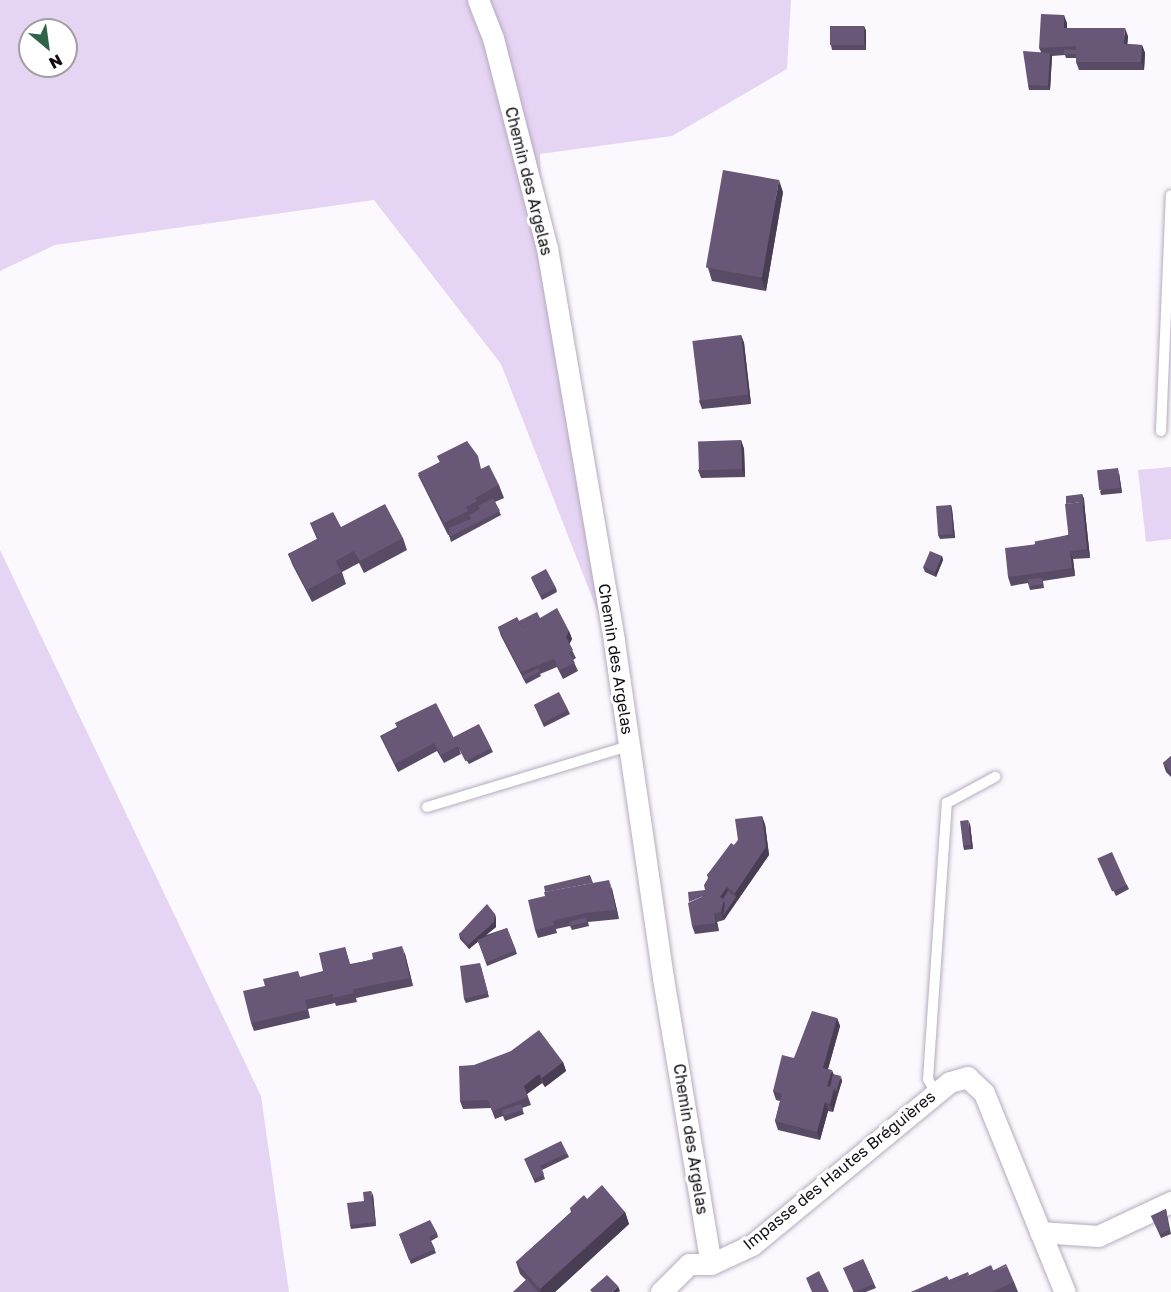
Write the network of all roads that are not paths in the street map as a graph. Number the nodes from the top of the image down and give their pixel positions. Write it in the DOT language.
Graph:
graph roads {
  1 [pos="478,0"];
  2 [pos="1171,195"];
  3 [pos="1161,431"];
  4 [pos="629,746"];
  5 [pos="994,777"];
  6 [pos="427,807"];
  7 [pos="936,1093"];
  8 [pos="1171,1202"];
  9 [pos="1040,1232"];
  10 [pos="711,1264"];
  11 [pos="661,1292"];
  12 [pos="1065,1292"];
  1 -- 4 [label="street, Chemin des Argelas"];
  2 -- 3 [label="lane"];
  4 -- 6 [label="lane"];
  4 -- 10 [label="street, Chemin des Argelas"];
  5 -- 7 [label="lane"];
  7 -- 9 [label="street, Impasse des Hautes Bréguières"];
  7 -- 10 [label="street, Impasse des Hautes Bréguières"];
  8 -- 9 [label="street"];
  9 -- 12 [label="street"];
  10 -- 11 [label="street"];
}
